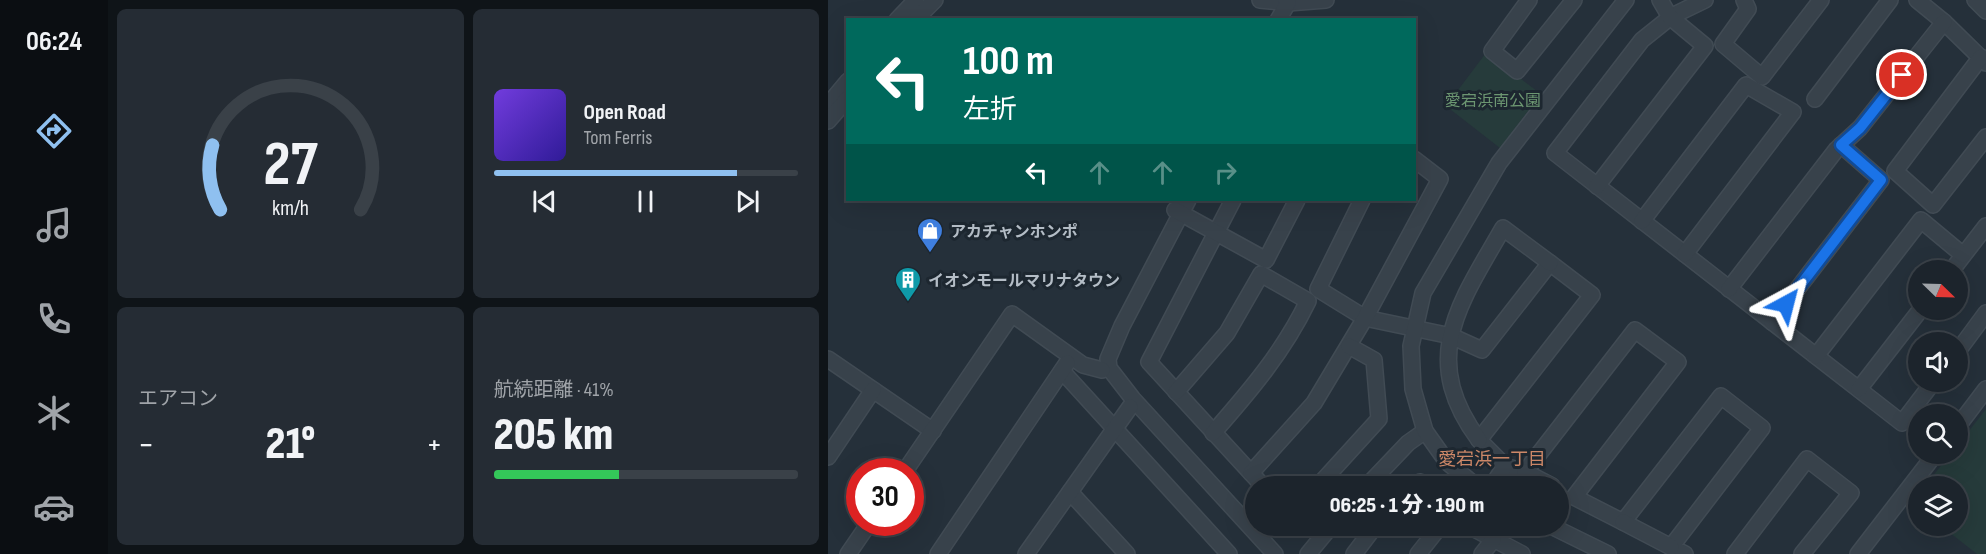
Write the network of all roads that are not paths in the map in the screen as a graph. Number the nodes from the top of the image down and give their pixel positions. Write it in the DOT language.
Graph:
graph roads {
  1 [pos="935,0"];
  2 [pos="1326,0"];
  3 [pos="1529,0"];
  4 [pos="1574,0"];
  5 [pos="1626,0"];
  6 [pos="1660,0"];
  7 [pos="1705,0"];
  8 [pos="1744,0"];
  9 [pos="1821,0"];
  10 [pos="1890,0"];
  11 [pos="1917,0"];
  12 [pos="1975,0"];
  13 [pos="1276,1"];
  14 [pos="908,11"];
  15 [pos="1986,11"];
  16 [pos="1670,17"];
  17 [pos="1270,18"];
  18 [pos="1278,18"];
  19 [pos="1944,22"];
  20 [pos="1983,60"];
  21 [pos="846,83"];
  22 [pos="1815,99"];
  23 [pos="846,100"];
  24 [pos="828,105"];
  25 [pos="828,121"];
  26 [pos="1986,137"];
  27 [pos="1841,145"];
  28 [pos="1416,161"];
  29 [pos="1597,186"];
  30 [pos="1232,201"];
  31 [pos="1296,201"];
  32 [pos="1362,201"];
  33 [pos="1181,206"];
  34 [pos="1642,221"];
  35 [pos="1986,226"];
  36 [pos="1216,232"];
  37 [pos="1685,254"];
  38 [pos="1963,255"];
  39 [pos="1959,260"];
  40 [pos="1550,262"];
  41 [pos="1729,289"];
  42 [pos="1986,314"];
  43 [pos="1365,318"];
  44 [pos="1912,320"];
  45 [pos="1772,322"];
  46 [pos="1414,327"];
  47 [pos="1451,336"];
  48 [pos="1968,338"];
  49 [pos="1348,346"];
  50 [pos="1816,356"];
  51 [pos="1072,357"];
  52 [pos="828,359"];
  53 [pos="1102,370"];
  54 [pos="1062,371"];
  55 [pos="1986,388"];
  56 [pos="1859,389"];
  57 [pos="873,390"];
  58 [pos="1176,392"];
  59 [pos="1926,392"];
  60 [pos="1130,407"];
  61 [pos="1968,412"];
  62 [pos="1114,428"];
  63 [pos="933,431"];
  64 [pos="1425,431"];
  65 [pos="1214,433"];
  66 [pos="1479,440"];
  67 [pos="828,457"];
  68 [pos="914,458"];
  69 [pos="1928,464"];
  70 [pos="1505,466"];
  71 [pos="1526,472"];
  72 [pos="1251,473"];
  73 [pos="1254,476"];
  74 [pos="1332,476"];
  75 [pos="1376,476"];
  76 [pos="1464,476"];
  77 [pos="1498,476"];
  78 [pos="1533,476"];
  79 [pos="1070,492"];
  80 [pos="1569,494"];
  81 [pos="1574,497"];
  82 [pos="1623,522"];
  83 [pos="1569,535"];
  84 [pos="860,536"];
  85 [pos="1323,536"];
  86 [pos="1368,536"];
  87 [pos="1432,536"];
  88 [pos="1485,536"];
  89 [pos="1492,540"];
  90 [pos="1118,550"];
  91 [pos="1678,550"];
  92 [pos="848,554"];
  93 [pos="938,554"];
  94 [pos="1026,554"];
  95 [pos="1229,554"];
  96 [pos="1267,554"];
  97 [pos="1275,554"];
  98 [pos="1308,554"];
  99 [pos="1354,554"];
  100 [pos="1418,554"];
  101 [pos="1482,554"];
  102 [pos="1522,554"];
  103 [pos="1608,554"];
  104 [pos="1735,554"];
  105 [pos="1802,554"];
  106 [pos="1858,554"];
  1 -- 14 [label="street"];
  2 -- 13 [label="street"];
  3 -- 4 [label="street"];
  5 -- 46 [label="street"];
  6 -- 16 [label="street"];
  7 -- 16 [label="street"];
  8 -- 9 [label="street"];
  10 -- 22 [label="street"];
  11 -- 19 [label="street"];
  12 -- 15 [label="street"];
  13 -- 17 [label="street"];
  13 -- 18 [label="street"];
  16 -- 29 [label="street"];
  16 -- 29 [label="street"];
  19 -- 20 [label="street"];
  19 -- 27 [label="street"];
  20 -- 26 [label="street"];
  21 -- 24 [label="street"];
  23 -- 25 [label="street"];
  27 -- 41 [label="street"];
  27 -- 45 [label="street"];
  28 -- 43 [label="street"];
  29 -- 34 [label="street"];
  30 -- 36 [label="street"];
  31 -- 36 [label="street"];
  32 -- 43 [label="street"];
  33 -- 36 [label="street"];
  33 -- 53 [label="street"];
  33 -- 97 [label="street"];
  34 -- 37 [label="street"];
  34 -- 37 [label="street"];
  35 -- 38 [label="street"];
  36 -- 58 [label="street"];
  37 -- 41 [label="street"];
  38 -- 39 [label="street"];
  38 -- 50 [label="street"];
  40 -- 47 [label="street"];
  40 -- 47 [label="street"];
  40 -- 66 [label="street"];
  41 -- 45 [label="street"];
  42 -- 48 [label="street"];
  43 -- 46 [label="street"];
  43 -- 49 [label="street"];
  44 -- 56 [label="street"];
  45 -- 50 [label="street"];
  46 -- 47 [label="street"];
  46 -- 64 [label="street"];
  47 -- 66 [label="street"];
  49 -- 72 [label="street"];
  49 -- 74 [label="street"];
  50 -- 56 [label="street"];
  51 -- 53 [label="street"];
  51 -- 54 [label="street"];
  51 -- 63 [label="street"];
  52 -- 57 [label="street"];
  53 -- 60 [label="street"];
  54 -- 62 [label="street"];
  54 -- 93 [label="street"];
  55 -- 61 [label="street"];
  56 -- 59 [label="street"];
  57 -- 63 [label="street"];
  57 -- 67 [label="street"];
  58 -- 65 [label="street"];
  58 -- 65 [label="street"];
  60 -- 62 [label="street"];
  60 -- 96 [label="street"];
  62 -- 79 [label="street"];
  62 -- 95 [label="street"];
  63 -- 68 [label="street"];
  64 -- 75 [label="street"];
  64 -- 76 [label="street"];
  65 -- 72 [label="street"];
  66 -- 70 [label="street"];
  69 -- 106 [label="street"];
  70 -- 71 [label="street"];
  70 -- 77 [label="street"];
  71 -- 78 [label="street"];
  71 -- 81 [label="street"];
  72 -- 73 [label="street"];
  79 -- 90 [label="street"];
  79 -- 94 [label="street"];
  80 -- 81 [label="street"];
  81 -- 82 [label="street"];
  82 -- 91 [label="street"];
  82 -- 91 [label="street"];
  83 -- 103 [label="street"];
  84 -- 92 [label="street"];
  85 -- 98 [label="street"];
  86 -- 99 [label="street"];
  87 -- 100 [label="street"];
  88 -- 89 [label="street"];
  89 -- 101 [label="street"];
  89 -- 102 [label="street"];
  104 -- 105 [label="street"];
}
